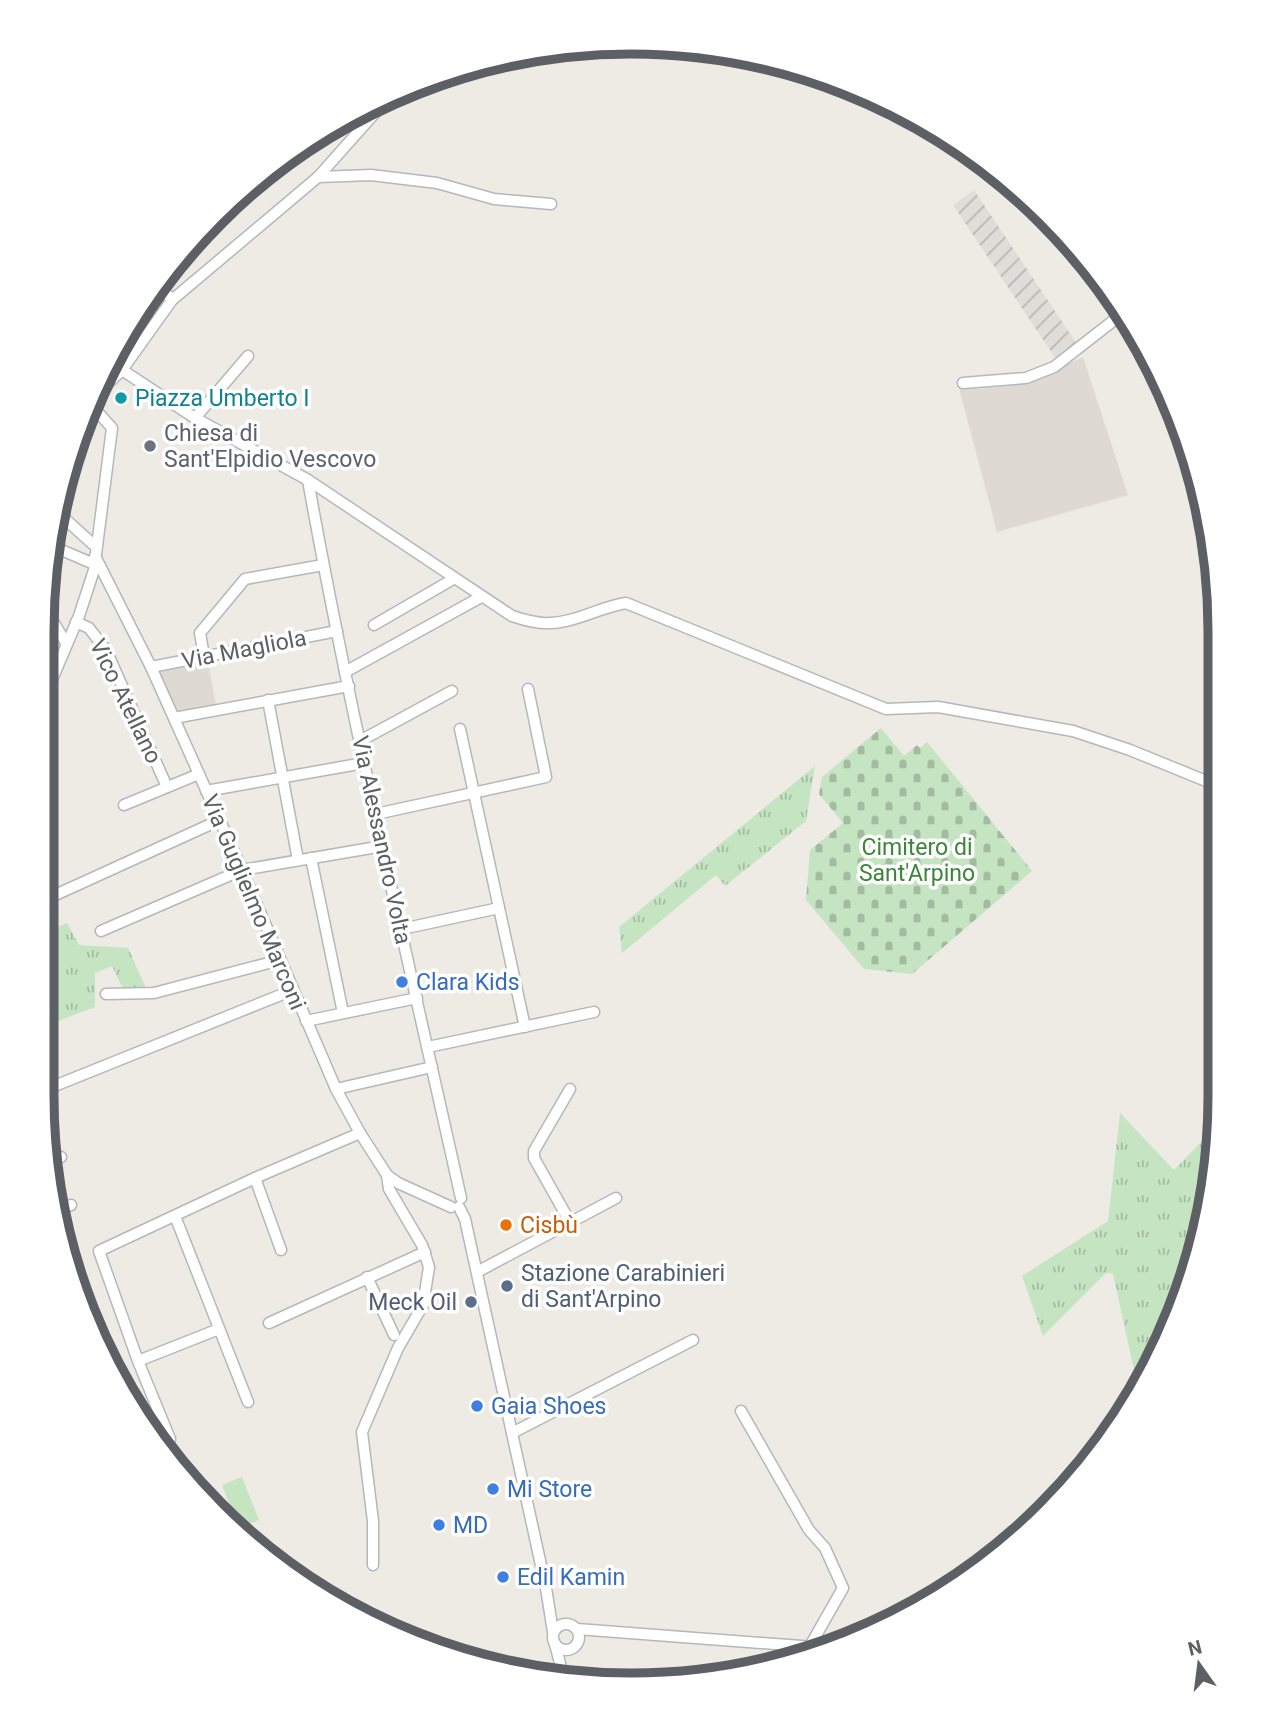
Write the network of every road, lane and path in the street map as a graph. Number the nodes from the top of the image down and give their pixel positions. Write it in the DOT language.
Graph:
graph roads {
  1 [pos="372,116"];
  2 [pos="318,177"];
  3 [pos="551,204"];
  4 [pos="165,292"];
  5 [pos="172,300"];
  6 [pos="1116,319"];
  7 [pos="248,356"];
  8 [pos="120,364"];
  9 [pos="119,366"];
  10 [pos="963,383"];
  11 [pos="97,412"];
  12 [pos="195,418"];
  13 [pos="308,480"];
  14 [pos="65,519"];
  15 [pos="60,549"];
  16 [pos="95,556"];
  17 [pos="323,565"];
  18 [pos="104,575"];
  19 [pos="455,578"];
  20 [pos="89,583"];
  21 [pos="481,597"];
  22 [pos="76,622"];
  23 [pos="54,623"];
  24 [pos="374,625"];
  25 [pos="337,631"];
  26 [pos="66,643"];
  27 [pos="204,656"];
  28 [pos="151,667"];
  29 [pos="345,671"];
  30 [pos="54,673"];
  31 [pos="349,686"];
  32 [pos="528,689"];
  33 [pos="452,691"];
  34 [pos="268,701"];
  35 [pos="174,718"];
  36 [pos="460,729"];
  37 [pos="360,741"];
  38 [pos="364,763"];
  39 [pos="199,774"];
  40 [pos="283,777"];
  41 [pos="1208,782"];
  42 [pos="167,787"];
  43 [pos="206,791"];
  44 [pos="474,792"];
  45 [pos="124,805"];
  46 [pos="376,814"];
  47 [pos="220,820"];
  48 [pos="383,846"];
  49 [pos="311,858"];
  50 [pos="298,860"];
  51 [pos="242,870"];
  52 [pos="54,896"];
  53 [pos="499,908"];
  54 [pos="402,929"];
  55 [pos="101,932"];
  56 [pos="280,960"];
  57 [pos="293,990"];
  58 [pos="106,993"];
  59 [pos="417,998"];
  60 [pos="594,1012"];
  61 [pos="343,1013"];
  62 [pos="306,1021"];
  63 [pos="525,1027"];
  64 [pos="428,1047"];
  65 [pos="432,1067"];
  66 [pos="54,1086"];
  67 [pos="336,1089"];
  68 [pos="570,1089"];
  69 [pos="360,1133"];
  70 [pos="387,1175"];
  71 [pos="255,1178"];
  72 [pos="616,1198"];
  73 [pos="452,1202"];
  74 [pos="71,1205"];
  75 [pos="65,1208"];
  76 [pos="175,1216"];
  77 [pos="570,1222"];
  78 [pos="281,1250"];
  79 [pos="425,1252"];
  80 [pos="477,1272"];
  81 [pos="367,1277"];
  82 [pos="269,1323"];
  83 [pos="219,1329"];
  84 [pos="394,1335"];
  85 [pos="693,1340"];
  86 [pos="138,1361"];
  87 [pos="248,1402"];
  88 [pos="741,1411"];
  89 [pos="512,1433"];
  90 [pos="170,1439"];
  91 [pos="373,1566"];
  92 [pos="546,1588"];
  93 [pos="565,1623"];
  94 [pos="553,1632"];
  95 [pos="578,1635"];
  96 [pos="811,1643"];
  97 [pos="555,1644"];
  98 [pos="804,1646"];
  99 [pos="569,1650"];
  100 [pos="561,1669"];
  101 [pos="562,1669"];
  1 -- 2 [label="street"];
  2 -- 3 [label="street"];
  2 -- 5 [label="street"];
  4 -- 5 [label="street"];
  5 -- 8 [label="street"];
  6 -- 10 [label="street"];
  7 -- 12 [label="street"];
  9 -- 12 [label="street"];
  11 -- 16 [label="street"];
  12 -- 13 [label="street"];
  13 -- 17 [label="street, Via Alessandro Volta"];
  13 -- 19 [label="street"];
  14 -- 16 [label="street"];
  15 -- 16 [label="street"];
  16 -- 18 [label="street, Via Guglielmo Marconi"];
  16 -- 20 [label="street"];
  17 -- 25 [label="street, Via Alessandro Volta"];
  17 -- 27 [label="street"];
  18 -- 20 [label="street"];
  18 -- 28 [label="street, Via Guglielmo Marconi"];
  19 -- 21 [label="street"];
  19 -- 24 [label="street"];
  20 -- 22 [label="street"];
  21 -- 29 [label="street"];
  21 -- 41 [label="street"];
  22 -- 26 [label="street"];
  22 -- 42 [label="street, Vico Atellano"];
  23 -- 26 [label="street"];
  25 -- 27 [label="street, Via Magliola"];
  25 -- 29 [label="street, Via Alessandro Volta"];
  26 -- 30 [label="street"];
  27 -- 28 [label="street, Via Magliola"];
  28 -- 35 [label="street, Via Guglielmo Marconi"];
  29 -- 31 [label="street, Via Alessandro Volta"];
  31 -- 34 [label="street"];
  31 -- 37 [label="street, Via Alessandro Volta"];
  32 -- 44 [label="street"];
  33 -- 37 [label="street"];
  34 -- 35 [label="street"];
  34 -- 40 [label="street"];
  35 -- 39 [label="street, Via Guglielmo Marconi"];
  36 -- 44 [label="street"];
  37 -- 38 [label="street, Via Alessandro Volta"];
  38 -- 40 [label="street"];
  38 -- 46 [label="street, Via Alessandro Volta"];
  39 -- 42 [label="street"];
  39 -- 43 [label="street, Via Guglielmo Marconi"];
  40 -- 43 [label="street"];
  40 -- 50 [label="street"];
  42 -- 45 [label="street"];
  43 -- 47 [label="street, Via Guglielmo Marconi"];
  44 -- 46 [label="street"];
  44 -- 53 [label="street"];
  46 -- 48 [label="street, Via Alessandro Volta"];
  47 -- 51 [label="street, Via Guglielmo Marconi"];
  47 -- 52 [label="street"];
  48 -- 49 [label="street"];
  48 -- 54 [label="street, Via Alessandro Volta"];
  49 -- 50 [label="street"];
  49 -- 61 [label="street"];
  50 -- 51 [label="street"];
  51 -- 55 [label="street"];
  51 -- 56 [label="street, Via Guglielmo Marconi"];
  53 -- 54 [label="street"];
  53 -- 63 [label="street"];
  54 -- 59 [label="street, Via Alessandro Volta"];
  56 -- 57 [label="street, Via Guglielmo Marconi"];
  56 -- 58 [label="street"];
  57 -- 62 [label="street, Via Guglielmo Marconi"];
  57 -- 66 [label="street"];
  59 -- 61 [label="street"];
  59 -- 64 [label="street, Via Alessandro Volta"];
  60 -- 63 [label="street"];
  61 -- 62 [label="street"];
  62 -- 67 [label="street, Via Guglielmo Marconi"];
  63 -- 64 [label="street"];
  64 -- 65 [label="street, Via Alessandro Volta"];
  65 -- 67 [label="street"];
  65 -- 73 [label="street, Via Alessandro Volta"];
  67 -- 69 [label="street, Via Guglielmo Marconi"];
  68 -- 77 [label="street"];
  69 -- 70 [label="street, Via Guglielmo Marconi"];
  69 -- 71 [label="street"];
  70 -- 73 [label="street, Via Guglielmo Marconi"];
  70 -- 79 [label="street"];
  71 -- 76 [label="street"];
  71 -- 78 [label="street"];
  72 -- 77 [label="street"];
  73 -- 80 [label="street, Via Alessandro Volta"];
  74 -- 75 [label="street"];
  76 -- 83 [label="street"];
  76 -- 86 [label="street"];
  77 -- 80 [label="street"];
  79 -- 81 [label="street"];
  79 -- 91 [label="street"];
  80 -- 89 [label="street, Via Alessandro Volta"];
  81 -- 82 [label="street"];
  81 -- 84 [label="street"];
  83 -- 86 [label="street"];
  83 -- 87 [label="street"];
  85 -- 89 [label="street"];
  86 -- 90 [label="street"];
  88 -- 96 [label="street"];
  89 -- 92 [label="street, Via Alessandro Volta"];
  92 -- 93 [label="street, Via Alessandro Volta"];
  92 -- 94 [label="street, Via Alessandro Volta"];
  93 -- 94 [label="street"];
  93 -- 95 [label="street"];
  94 -- 97 [label="street"];
  95 -- 98 [label="street"];
  95 -- 99 [label="street"];
  97 -- 99 [label="street"];
  97 -- 100 [label="street"];
  99 -- 101 [label="street"];
}
